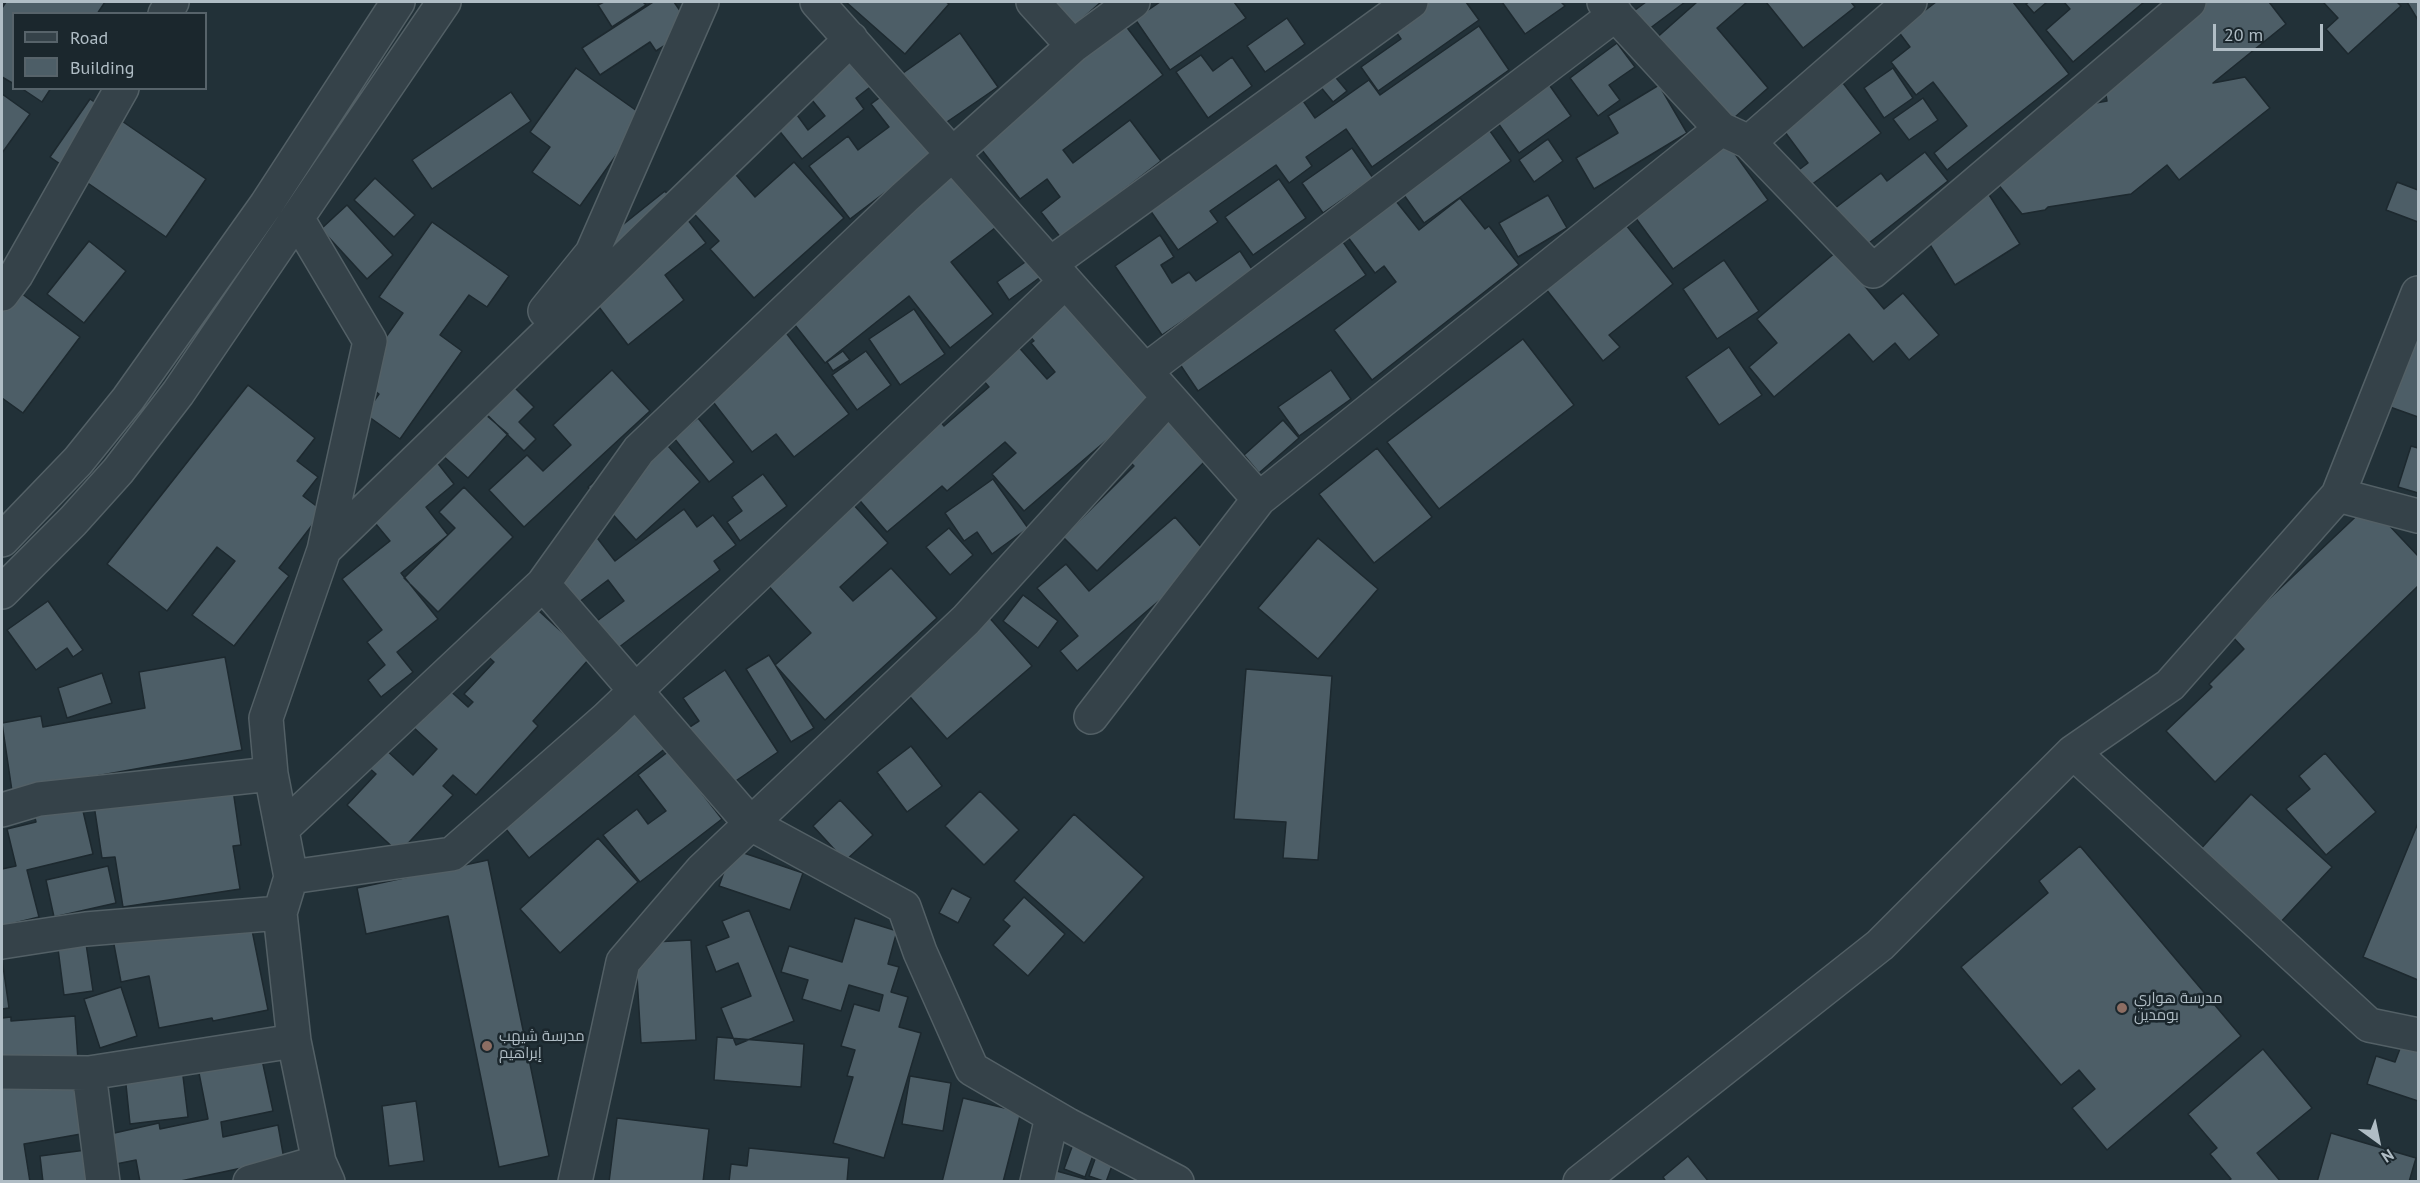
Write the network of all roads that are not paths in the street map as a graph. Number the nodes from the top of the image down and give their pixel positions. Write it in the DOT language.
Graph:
graph roads {
  1 [pos="398,2"];
  2 [pos="444,2"];
  3 [pos="702,2"];
  4 [pos="817,2"];
  5 [pos="1033,2"];
  6 [pos="1133,2"];
  7 [pos="1411,2"];
  8 [pos="1910,2"];
  9 [pos="2189,2"];
  10 [pos="1607,5"];
  11 [pos="850,39"];
  12 [pos="1073,46"];
  13 [pos="122,90"];
  14 [pos="1735,136"];
  15 [pos="953,154"];
  16 [pos="297,218"];
  17 [pos="1058,273"];
  18 [pos="2418,293"];
  19 [pos="2,294"];
  20 [pos="1145,371"];
  21 [pos="1168,398"];
  22 [pos="447,430"];
  23 [pos="2338,495"];
  24 [pos="1259,499"];
  25 [pos="2418,516"];
  26 [pos="2,540"];
  27 [pos="324,550"];
  28 [pos="543,584"];
  29 [pos="2,592"];
  30 [pos="636,691"];
  31 [pos="1091,717"];
  32 [pos="2073,752"];
  33 [pos="271,774"];
  34 [pos="2,810"];
  35 [pos="751,824"];
  36 [pos="282,829"];
  37 [pos="291,877"];
  38 [pos="280,913"];
  39 [pos="2,942"];
  40 [pos="2418,1035"];
  41 [pos="294,1041"];
  42 [pos="2,1072"];
  43 [pos="89,1073"];
  44 [pos="1052,1117"];
  45 [pos="323,1172"];
  46 [pos="103,1182"];
  47 [pos="250,1182"];
  48 [pos="575,1182"];
  49 [pos="1037,1182"];
  50 [pos="1177,1182"];
  51 [pos="1580,1182"];
  1 -- 26 [label="street"];
  2 -- 16 [label="street"];
  3 -- 22 [label="street"];
  4 -- 11 [label="street"];
  5 -- 12 [label="street"];
  6 -- 12 [label="street"];
  7 -- 17 [label="street"];
  8 -- 14 [label="street"];
  9 -- 14 [label="street"];
  10 -- 14 [label="street"];
  10 -- 20 [label="street"];
  11 -- 15 [label="street"];
  11 -- 22 [label="street"];
  12 -- 15 [label="street"];
  13 -- 19 [label="street"];
  14 -- 24 [label="street"];
  15 -- 17 [label="street"];
  15 -- 28 [label="street"];
  16 -- 27 [label="street"];
  16 -- 29 [label="street"];
  17 -- 20 [label="street"];
  17 -- 30 [label="street"];
  18 -- 23 [label="street"];
  20 -- 21 [label="street"];
  21 -- 24 [label="street"];
  21 -- 35 [label="street"];
  22 -- 27 [label="street"];
  23 -- 25 [label="street"];
  23 -- 32 [label="street"];
  24 -- 31 [label="street"];
  27 -- 33 [label="street"];
  28 -- 30 [label="street"];
  28 -- 36 [label="street"];
  30 -- 35 [label="street"];
  30 -- 37 [label="street"];
  32 -- 40 [label="street"];
  32 -- 51 [label="street"];
  33 -- 34 [label="street"];
  33 -- 36 [label="street"];
  35 -- 44 [label="street"];
  35 -- 48 [label="street"];
  36 -- 37 [label="street"];
  37 -- 38 [label="street"];
  38 -- 39 [label="street"];
  38 -- 41 [label="street"];
  41 -- 43 [label="street"];
  41 -- 45 [label="street"];
  42 -- 43 [label="street"];
  43 -- 46 [label="street"];
  44 -- 49 [label="street"];
  44 -- 50 [label="street"];
  45 -- 47 [label="street"];
}
